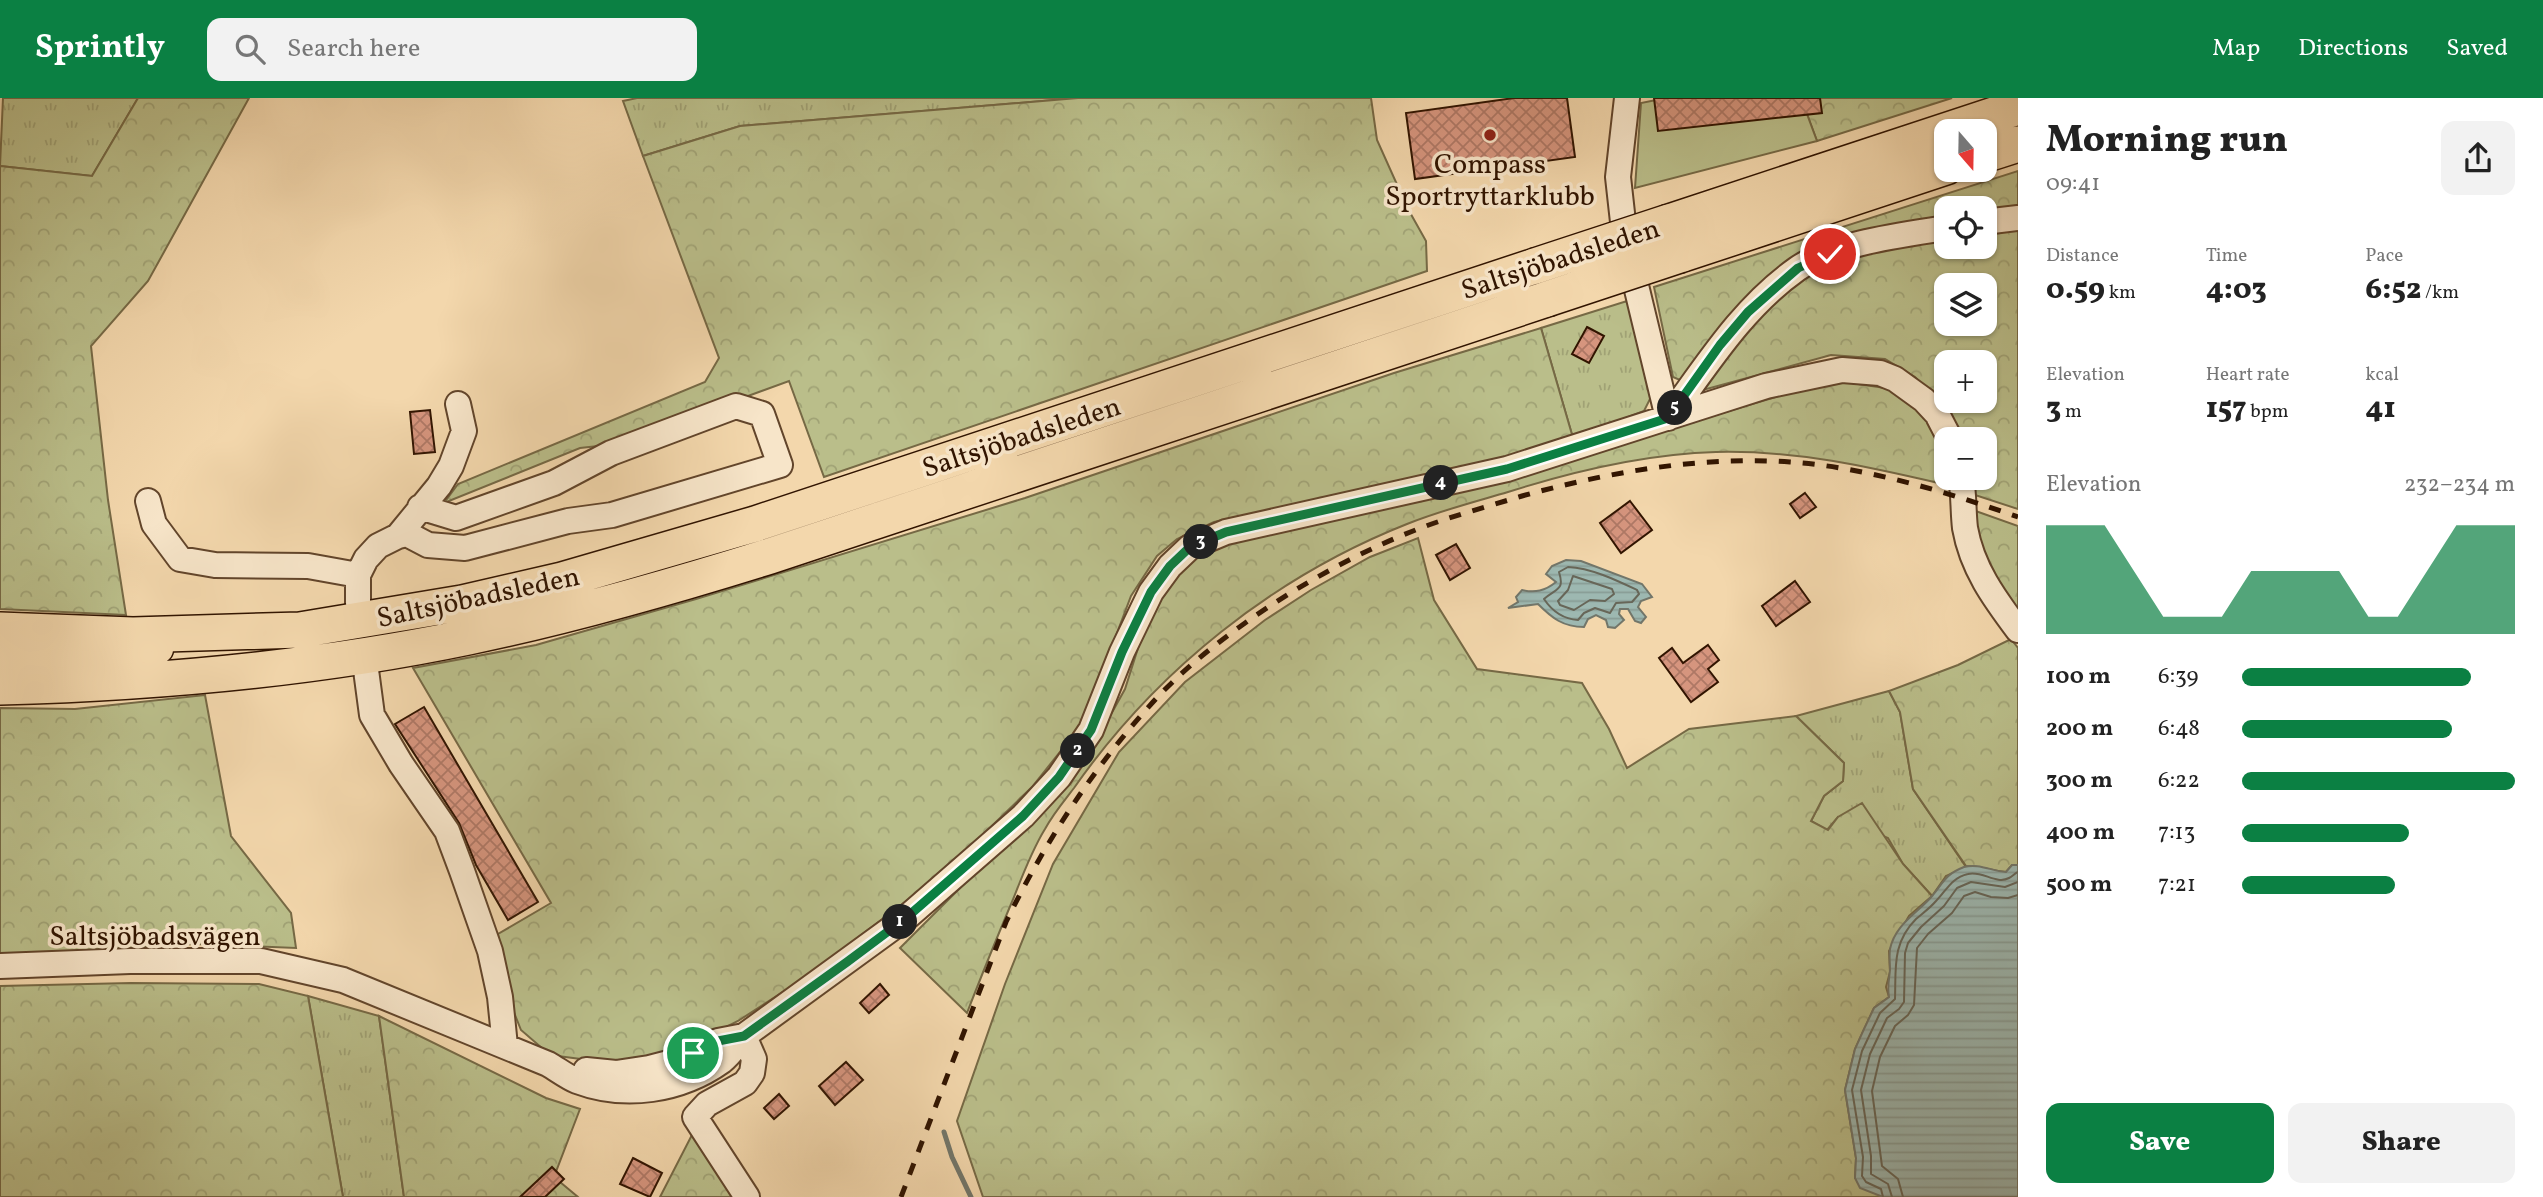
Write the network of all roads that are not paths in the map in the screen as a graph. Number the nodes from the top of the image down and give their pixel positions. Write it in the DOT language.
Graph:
graph roads {
  1 [pos="1627,98"];
  2 [pos="2018,107"];
  3 [pos="2018,144"];
  4 [pos="1997,151"];
  5 [pos="1934,171"];
  6 [pos="2018,218"];
  7 [pos="1997,220"];
  8 [pos="1934,230"];
  9 [pos="458,404"];
  10 [pos="1668,418"];
  11 [pos="1944,427"];
  12 [pos="1962,490"];
  13 [pos="148,501"];
  14 [pos="420,507"];
  15 [pos="398,536"];
  16 [pos="359,575"];
  17 [pos="358,603"];
  18 [pos="0,630"];
  19 [pos="300,630"];
  20 [pos="2018,630"];
  21 [pos="0,656"];
  22 [pos="366,670"];
  23 [pos="0,687"];
  24 [pos="0,966"];
  25 [pos="744,1036"];
  26 [pos="505,1046"];
  27 [pos="747,1197"];
  1 -- 10 [label="street"];
  2 -- 19 [label="highway, Saltsjöbadsleden, bridge"];
  3 -- 4 [label="highway"];
  5 -- 23 [label="highway, Saltsjöbadsleden, bridge"];
  6 -- 7 [label="street"];
  8 -- 10 [label="street"];
  9 -- 14 [label="street"];
  10 -- 11 [label="street, Saltsjöbadsvägen"];
  10 -- 25 [label="street, Saltsjöbadsvägen"];
  12 -- 20 [label="street"];
  13 -- 16 [label="street"];
  14 -- 15 [label="street"];
  14 -- 15 [label="street"];
  15 -- 16 [label="street"];
  16 -- 17 [label="street"];
  18 -- 19 [label="highway"];
  19 -- 21 [label="main road, Saltsjöbadsleden"];
  22 -- 26 [label="street"];
  24 -- 26 [label="street, Saltsjöbadsvägen"];
  25 -- 26 [label="street, Saltsjöbadsvägen"];
  25 -- 27 [label="street"];
}
